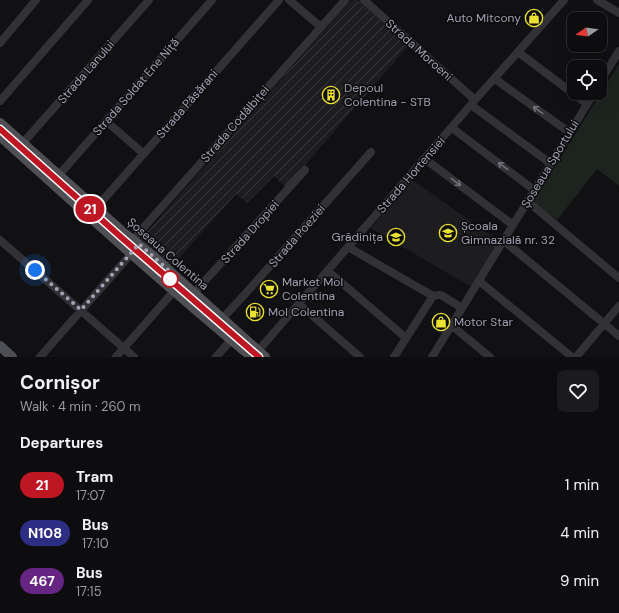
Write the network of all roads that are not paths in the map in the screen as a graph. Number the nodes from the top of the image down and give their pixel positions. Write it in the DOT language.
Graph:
graph roads {
  1 [pos="36,0"];
  2 [pos="88,0"];
  3 [pos="149,0"];
  4 [pos="212,0"];
  5 [pos="279,0"];
  6 [pos="289,0"];
  7 [pos="345,0"];
  8 [pos="364,0"];
  9 [pos="564,0"];
  10 [pos="597,0"];
  11 [pos="619,13"];
  12 [pos="320,27"];
  13 [pos="0,43"];
  14 [pos="619,51"];
  15 [pos="518,52"];
  16 [pos="607,71"];
  17 [pos="495,79"];
  18 [pos="0,100"];
  19 [pos="590,100"];
  20 [pos="473,103"];
  21 [pos="587,104"];
  22 [pos="106,121"];
  23 [pos="0,123"];
  24 [pos="452,128"];
  25 [pos="569,132"];
  26 [pos="0,136"];
  27 [pos="22,144"];
  28 [pos="371,152"];
  29 [pos="144,154"];
  30 [pos="425,159"];
  31 [pos="550,163"];
  32 [pos="305,170"];
  33 [pos="59,175"];
  34 [pos="534,190"];
  35 [pos="527,201"];
  36 [pos="96,208"];
  37 [pos="513,225"];
  38 [pos="0,240"];
  39 [pos="136,240"];
  40 [pos="504,241"];
  41 [pos="348,247"];
  42 [pos="129,252"];
  43 [pos="328,271"];
  44 [pos="619,278"];
  45 [pos="479,281"];
  46 [pos="174,291"];
  47 [pos="194,293"];
  48 [pos="433,296"];
  49 [pos="299,304"];
  50 [pos="619,306"];
  51 [pos="462,308"];
  52 [pos="81,310"];
  53 [pos="222,319"];
  54 [pos="604,324"];
  55 [pos="451,326"];
  56 [pos="619,336"];
  57 [pos="406,338"];
  58 [pos="231,340"];
  59 [pos="0,346"];
  60 [pos="124,348"];
  61 [pos="259,355"];
  62 [pos="357,356"];
  63 [pos="12,357"];
  64 [pos="40,357"];
  65 [pos="116,357"];
  66 [pos="134,357"];
  67 [pos="216,357"];
  68 [pos="394,357"];
  69 [pos="432,357"];
  70 [pos="490,357"];
  71 [pos="572,357"];
  72 [pos="576,357"];
  1 -- 13 [label="street"];
  2 -- 18 [label="street"];
  3 -- 27 [label="street, Strada Lanului"];
  4 -- 22 [label="street, Strada Soldat Ene Niță"];
  5 -- 29 [label="street, Strada Păsărani"];
  6 -- 12 [label="street"];
  7 -- 12 [label="street, Strada Codălbiței"];
  8 -- 20 [label="street, Strada Moroeni"];
  9 -- 15 [label="street, Strada Hortensiei"];
  10 -- 11 [label="street"];
  12 -- 39 [label="street, Strada Codălbiței"];
  14 -- 16 [label="street"];
  15 -- 17 [label="street, Strada Hortensiei"];
  15 -- 21 [label="street"];
  17 -- 20 [label="street, Strada Hortensiei"];
  25 -- 17 [label="street, one-way"];
  19 -- 21 [label="street, Șoseaua Sportului"];
  20 -- 24 [label="street, Strada Hortensiei"];
  20 -- 31 [label="street, Strada Moroeni"];
  21 -- 25 [label="street, Șoseaua Sportului"];
  22 -- 29 [label="street"];
  22 -- 33 [label="street, Strada Soldat Ene Niță"];
  23 -- 27 [label="main road, Șoseaua Colentina"];
  24 -- 30 [label="street, Strada Hortensiei"];
  34 -- 24 [label="street, one-way"];
  25 -- 31 [label="street, Șoseaua Sportului"];
  26 -- 42 [label="main road, Șoseaua Colentina"];
  27 -- 33 [label="main road, Șoseaua Colentina"];
  28 -- 53 [label="street, Strada Poeziei"];
  29 -- 36 [label="street, Strada Păsărani"];
  30 -- 37 [label="street, one-way"];
  30 -- 41 [label="street, Strada Hortensiei"];
  31 -- 34 [label="street, Șoseaua Sportului"];
  32 -- 47 [label="street, Strada Dropiei"];
  33 -- 36 [label="main road, Șoseaua Colentina"];
  34 -- 35 [label="street, Șoseaua Sportului"];
  35 -- 37 [label="street, Șoseaua Sportului"];
  35 -- 44 [label="street"];
  36 -- 39 [label="main road, Șoseaua Colentina"];
  37 -- 40 [label="street, Șoseaua Sportului"];
  38 -- 52 [label="street"];
  39 -- 42 [label="street, Strada Codălbiței"];
  39 -- 47 [label="main road, Șoseaua Colentina"];
  40 -- 45 [label="street, Șoseaua Sportului"];
  40 -- 54 [label="street"];
  41 -- 43 [label="street, Strada Hortensiei"];
  41 -- 48 [label="street"];
  42 -- 46 [label="main road, Șoseaua Colentina"];
  42 -- 52 [label="street, Strada Codălbiței"];
  43 -- 49 [label="street, Strada Hortensiei"];
  43 -- 57 [label="street"];
  45 -- 51 [label="street, Șoseaua Sportului"];
  45 -- 71 [label="street"];
  46 -- 58 [label="main road, Șoseaua Colentina"];
  46 -- 60 [label="street"];
  47 -- 53 [label="main road, Șoseaua Colentina"];
  48 -- 51 [label="street"];
  48 -- 57 [label="street"];
  49 -- 61 [label="street, Strada Hortensiei"];
  49 -- 62 [label="street"];
  50 -- 54 [label="street"];
  51 -- 55 [label="street, Șoseaua Sportului"];
  52 -- 60 [label="street"];
  52 -- 64 [label="street, Strada Codălbiței"];
  53 -- 61 [label="main road, Șoseaua Colentina"];
  54 -- 56 [label="street"];
  54 -- 72 [label="street"];
  55 -- 69 [label="street, Șoseaua Sportului"];
  55 -- 70 [label="street"];
  57 -- 68 [label="street"];
  58 -- 61 [label="main road, Șoseaua Colentina"];
  58 -- 67 [label="street"];
  59 -- 63 [label="main road"];
  60 -- 65 [label="street"];
  60 -- 66 [label="street"];
}
